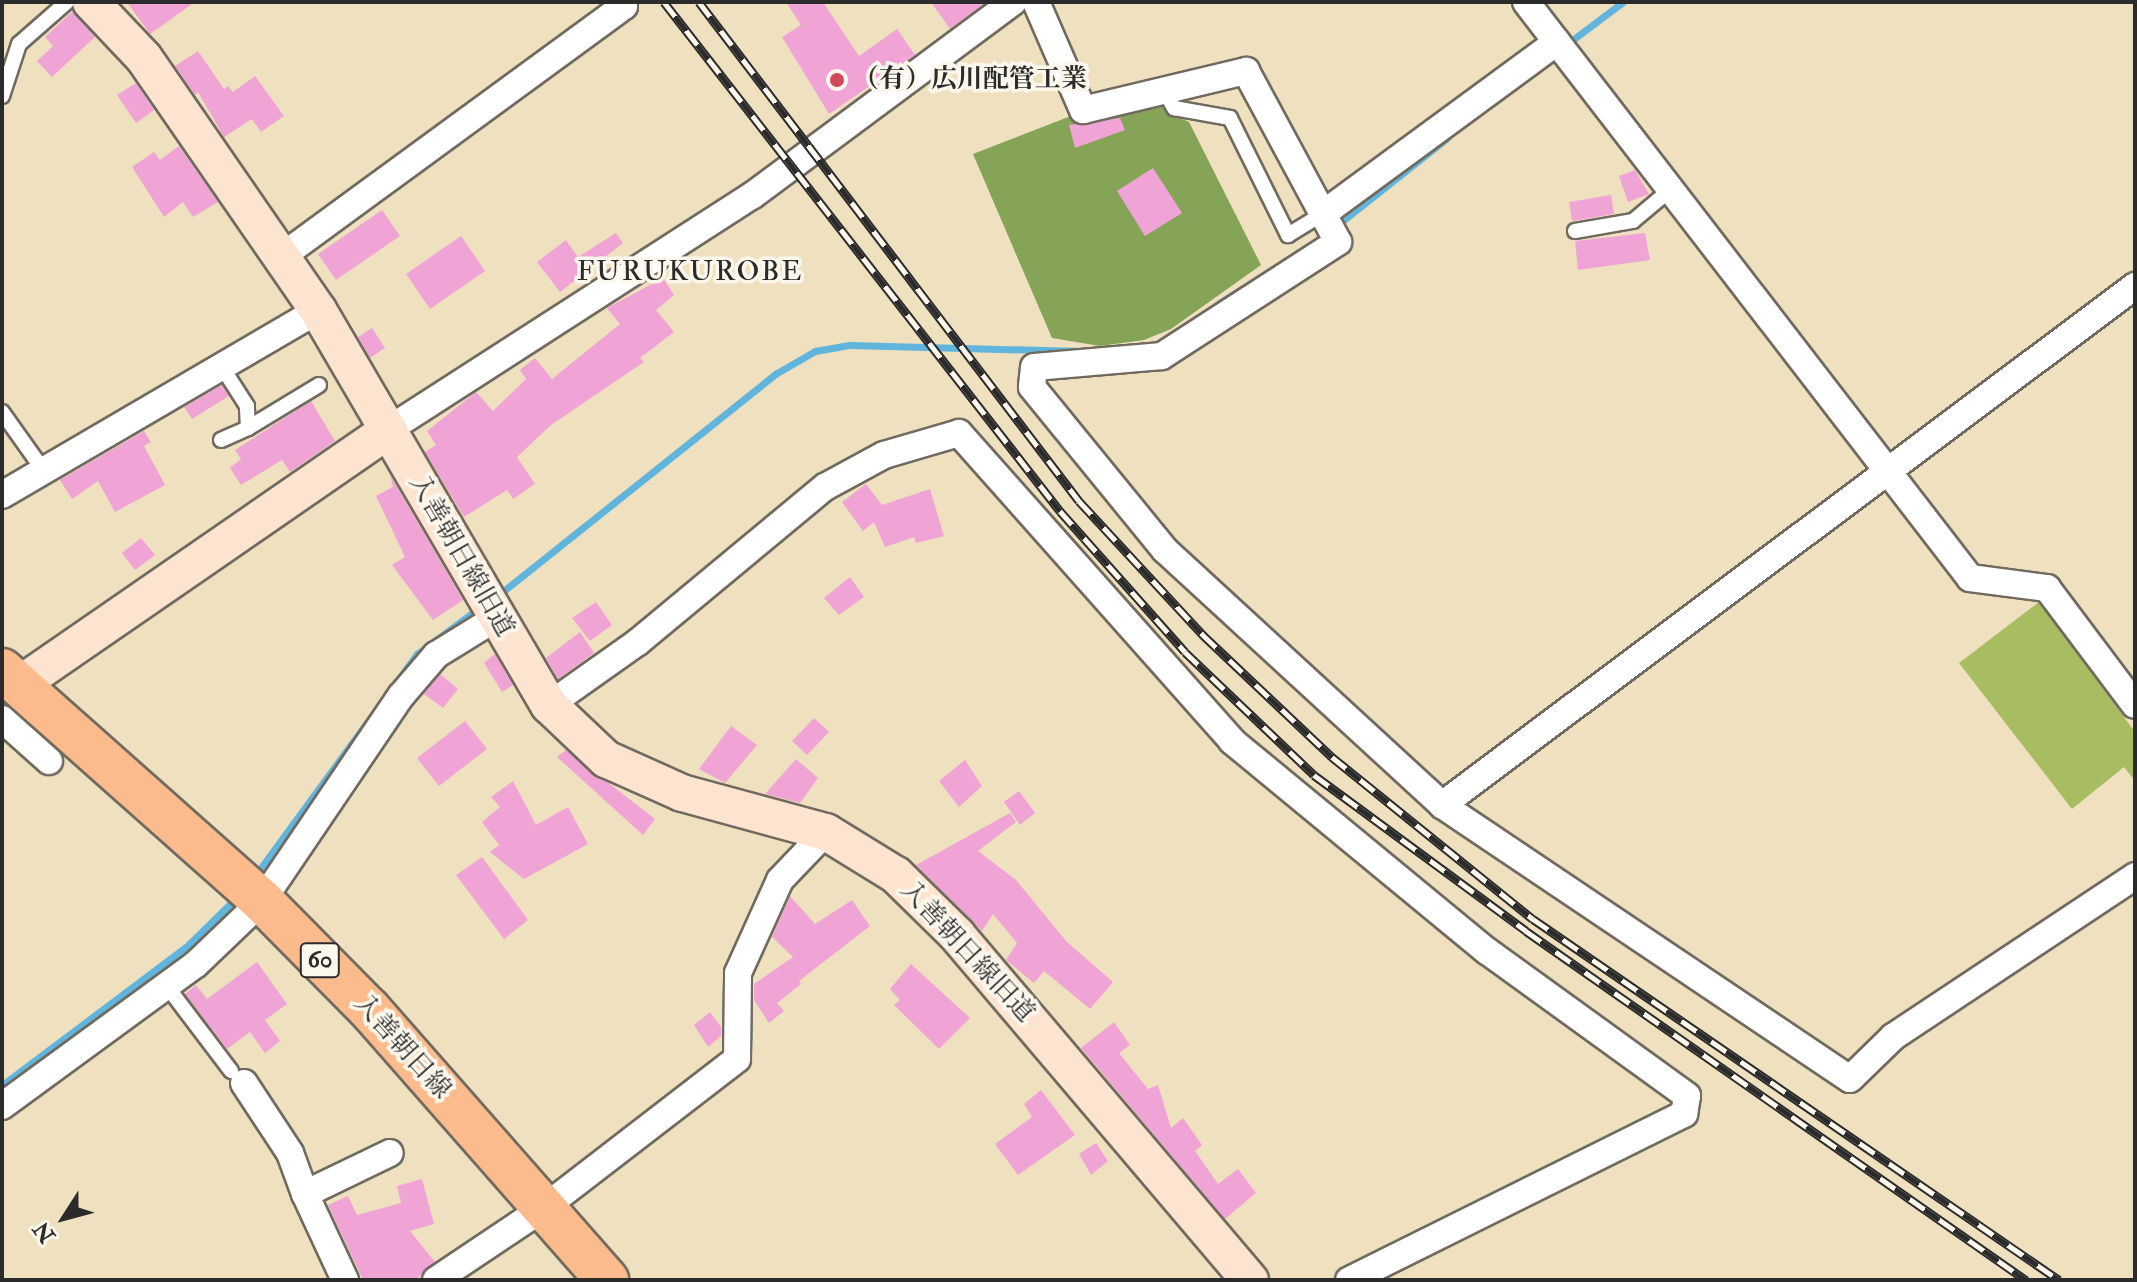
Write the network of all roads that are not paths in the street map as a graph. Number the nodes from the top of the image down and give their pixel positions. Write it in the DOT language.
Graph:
graph roads {
  1 [pos="621,2"];
  2 [pos="1013,2"];
  3 [pos="1036,2"];
  4 [pos="1526,2"];
  5 [pos="93,4"];
  6 [pos="1557,42"];
  7 [pos="1164,90"];
  8 [pos="2,96"];
  9 [pos="1671,189"];
  10 [pos="1324,213"];
  11 [pos="1575,231"];
  12 [pos="281,257"];
  13 [pos="2135,286"];
  14 [pos="318,310"];
  15 [pos="222,367"];
  16 [pos="319,385"];
  17 [pos="2,412"];
  18 [pos="248,428"];
  19 [pos="388,430"];
  20 [pos="221,440"];
  21 [pos="44,471"];
  22 [pos="1885,471"];
  23 [pos="2,495"];
  24 [pos="496,618"];
  25 [pos="8,691"];
  26 [pos="549,705"];
  27 [pos="2135,705"];
  28 [pos="49,761"];
  29 [pos="1442,805"];
  30 [pos="826,832"];
  31 [pos="2135,876"];
  32 [pos="262,901"];
  33 [pos="166,985"];
  34 [pos="238,1077"];
  35 [pos="2,1106"];
  36 [pos="390,1153"];
  37 [pos="305,1194"];
  38 [pos="545,1207"];
  39 [pos="345,1280"];
  40 [pos="436,1280"];
  41 [pos="607,1280"];
  42 [pos="1250,1280"];
  43 [pos="1349,1280"];
  1 -- 12 [label="street"];
  2 -- 19 [label="street"];
  3 -- 7 [label="street"];
  4 -- 6 [label="street"];
  5 -- 8 [label="lane"];
  5 -- 12 [label="street, 入善朝日線旧道"];
  6 -- 9 [label="street"];
  6 -- 10 [label="street"];
  7 -- 10 [label="street"];
  7 -- 10 [label="lane"];
  9 -- 11 [label="lane"];
  9 -- 22 [label="street"];
  10 -- 29 [label="street"];
  12 -- 14 [label="street, 入善朝日線旧道"];
  13 -- 22 [label="street"];
  14 -- 15 [label="street"];
  14 -- 19 [label="street, 入善朝日線旧道"];
  15 -- 18 [label="lane"];
  15 -- 21 [label="street"];
  16 -- 18 [label="lane"];
  17 -- 21 [label="lane"];
  18 -- 20 [label="lane"];
  19 -- 24 [label="street, 入善朝日線旧道"];
  19 -- 25 [label="street"];
  21 -- 23 [label="street"];
  22 -- 27 [label="street"];
  22 -- 29 [label="street"];
  24 -- 26 [label="street, 入善朝日線旧道"];
  24 -- 32 [label="street"];
  25 -- 28 [label="street"];
  25 -- 32 [label="main road, 入善朝日線 / 60"];
  26 -- 30 [label="street, 入善朝日線旧道"];
  26 -- 43 [label="street"];
  29 -- 31 [label="street"];
  30 -- 38 [label="street"];
  30 -- 42 [label="street, 入善朝日線旧道"];
  32 -- 33 [label="street"];
  32 -- 38 [label="main road, 入善朝日線 / 60"];
  33 -- 34 [label="lane"];
  33 -- 35 [label="street"];
  34 -- 37 [label="street"];
  36 -- 37 [label="street"];
  37 -- 39 [label="street"];
  38 -- 40 [label="street"];
  38 -- 41 [label="main road, 入善朝日線 / 60"];
}
